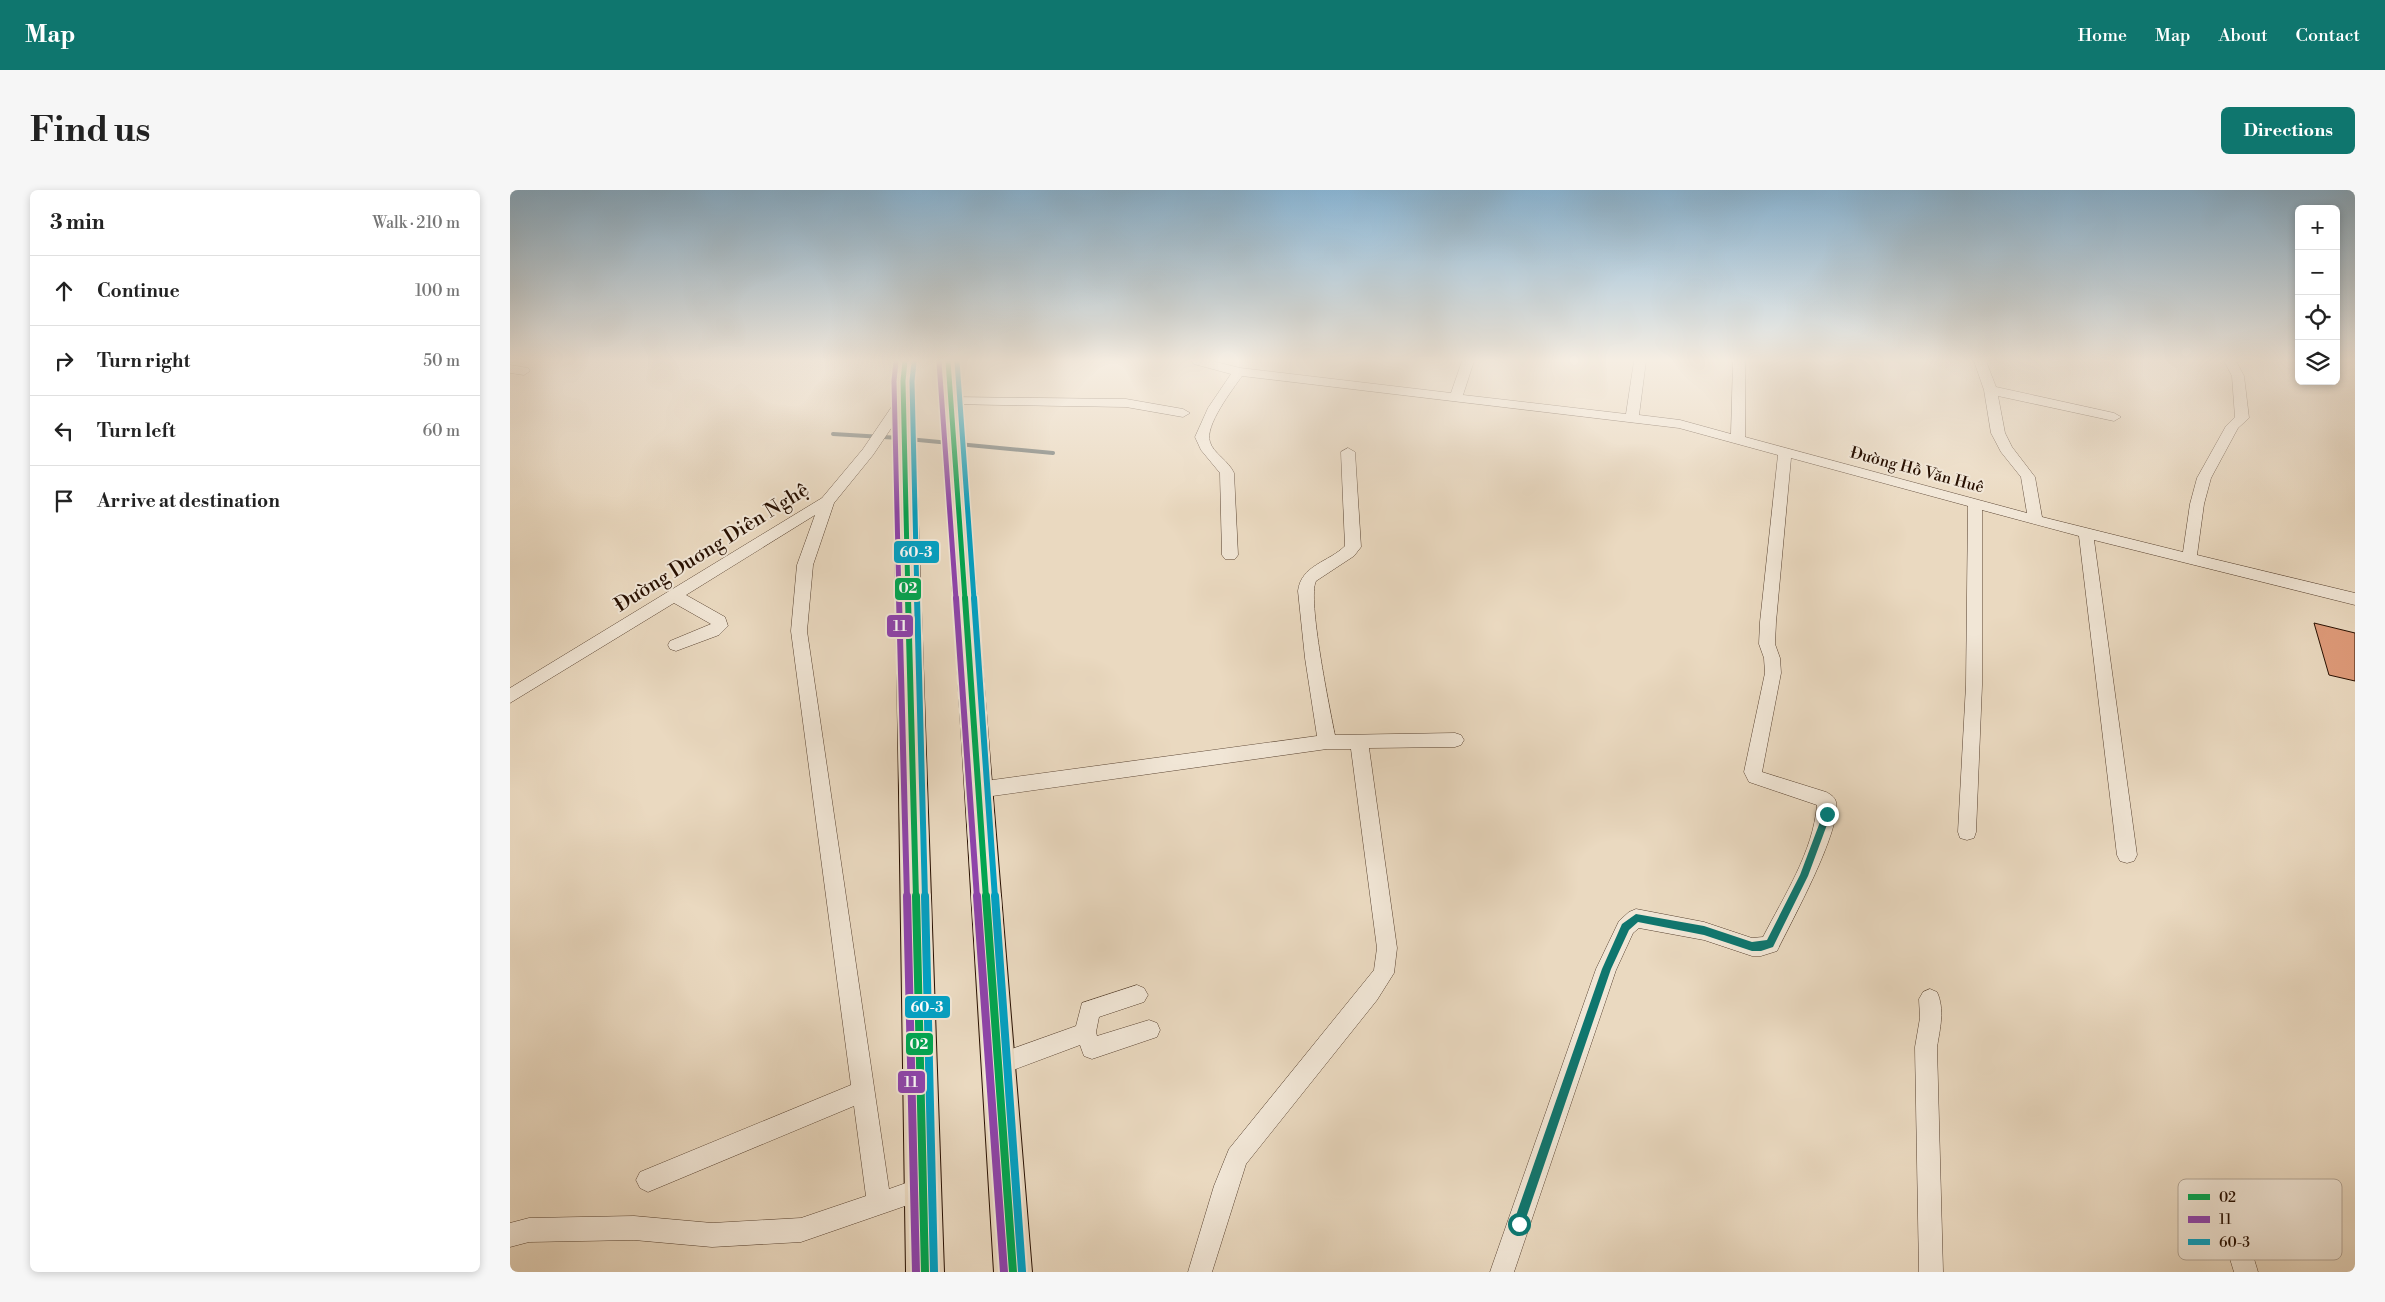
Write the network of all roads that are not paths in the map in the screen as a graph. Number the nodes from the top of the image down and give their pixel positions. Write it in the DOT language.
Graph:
graph roads {
  1 [pos="902,411"];
  2 [pos="950,411"];
  3 [pos="1175,411"];
  4 [pos="1214,411"];
  5 [pos="1584,411"];
  6 [pos="1633,411"];
  7 [pos="1738,411"];
  8 [pos="1994,411"];
  9 [pos="2089,411"];
  10 [pos="2241,411"];
  11 [pos="1184,413"];
  12 [pos="1632,417"];
  13 [pos="2114,417"];
  14 [pos="899,439"];
  15 [pos="1738,439"];
  16 [pos="1348,452"];
  17 [pos="1785,452"];
  18 [pos="827,501"];
  19 [pos="1975,504"];
  20 [pos="2035,520"];
  21 [pos="2086,534"];
  22 [pos="1230,555"];
  23 [pos="2189,559"];
  24 [pos="675,596"];
  25 [pos="2355,599"];
  26 [pos="676,645"];
  27 [pos="510,696"];
  28 [pos="1455,740"];
  29 [pos="1326,742"];
  30 [pos="1360,742"];
  31 [pos="978,790"];
  32 [pos="1968,832"];
  33 [pos="2126,855"];
  34 [pos="1137,995"];
  35 [pos="1930,999"];
  36 [pos="1148,1030"];
  37 [pos="1085,1033"];
  38 [pos="997,1065"];
  39 [pos="864,1090"];
  40 [pos="648,1180"];
  41 [pos="923,1190"];
  42 [pos="879,1204"];
  43 [pos="510,1235"];
  44 [pos="2242,1260"];
  45 [pos="925,1272"];
  46 [pos="1013,1272"];
  47 [pos="1200,1272"];
  48 [pos="1502,1272"];
  49 [pos="1931,1272"];
  50 [pos="2246,1272"];
  1 -- 14 [label="highway"];
  2 -- 31 [label="highway"];
  3 -- 11 [label="street"];
  4 -- 22 [label="street"];
  5 -- 12 [label="street, Đường Hồ Văn Huê"];
  6 -- 12 [label="street"];
  7 -- 15 [label="street"];
  8 -- 20 [label="street"];
  9 -- 13 [label="street"];
  10 -- 23 [label="street"];
  12 -- 15 [label="street, Đường Hồ Văn Huê"];
  14 -- 18 [label="street, Đường Duơng Diên Nghệ"];
  14 -- 41 [label="highway"];
  15 -- 17 [label="street, Đường Hồ Văn Huê"];
  16 -- 29 [label="street"];
  17 -- 19 [label="street, Đường Hồ Văn Huê"];
  17 -- 48 [label="street"];
  18 -- 24 [label="street, Đường Duơng Diên Nghệ"];
  18 -- 39 [label="street"];
  19 -- 20 [label="street, Đường Hồ Văn Huê"];
  19 -- 32 [label="street"];
  20 -- 21 [label="street, Đường Hồ Văn Huê"];
  21 -- 23 [label="street, Đường Hồ Văn Huê"];
  21 -- 33 [label="street"];
  23 -- 25 [label="street, Đường Hồ Văn Huê"];
  24 -- 26 [label="street"];
  24 -- 27 [label="street, Đường Duơng Diên Nghệ"];
  28 -- 30 [label="street"];
  29 -- 30 [label="street"];
  29 -- 31 [label="street"];
  30 -- 47 [label="street"];
  31 -- 38 [label="highway"];
  34 -- 37 [label="street"];
  35 -- 49 [label="street"];
  36 -- 37 [label="street"];
  37 -- 38 [label="street"];
  38 -- 46 [label="highway"];
  39 -- 40 [label="street"];
  39 -- 42 [label="street"];
  41 -- 42 [label="street"];
  41 -- 45 [label="highway"];
  42 -- 43 [label="street"];
  44 -- 50 [label="street"];
}
